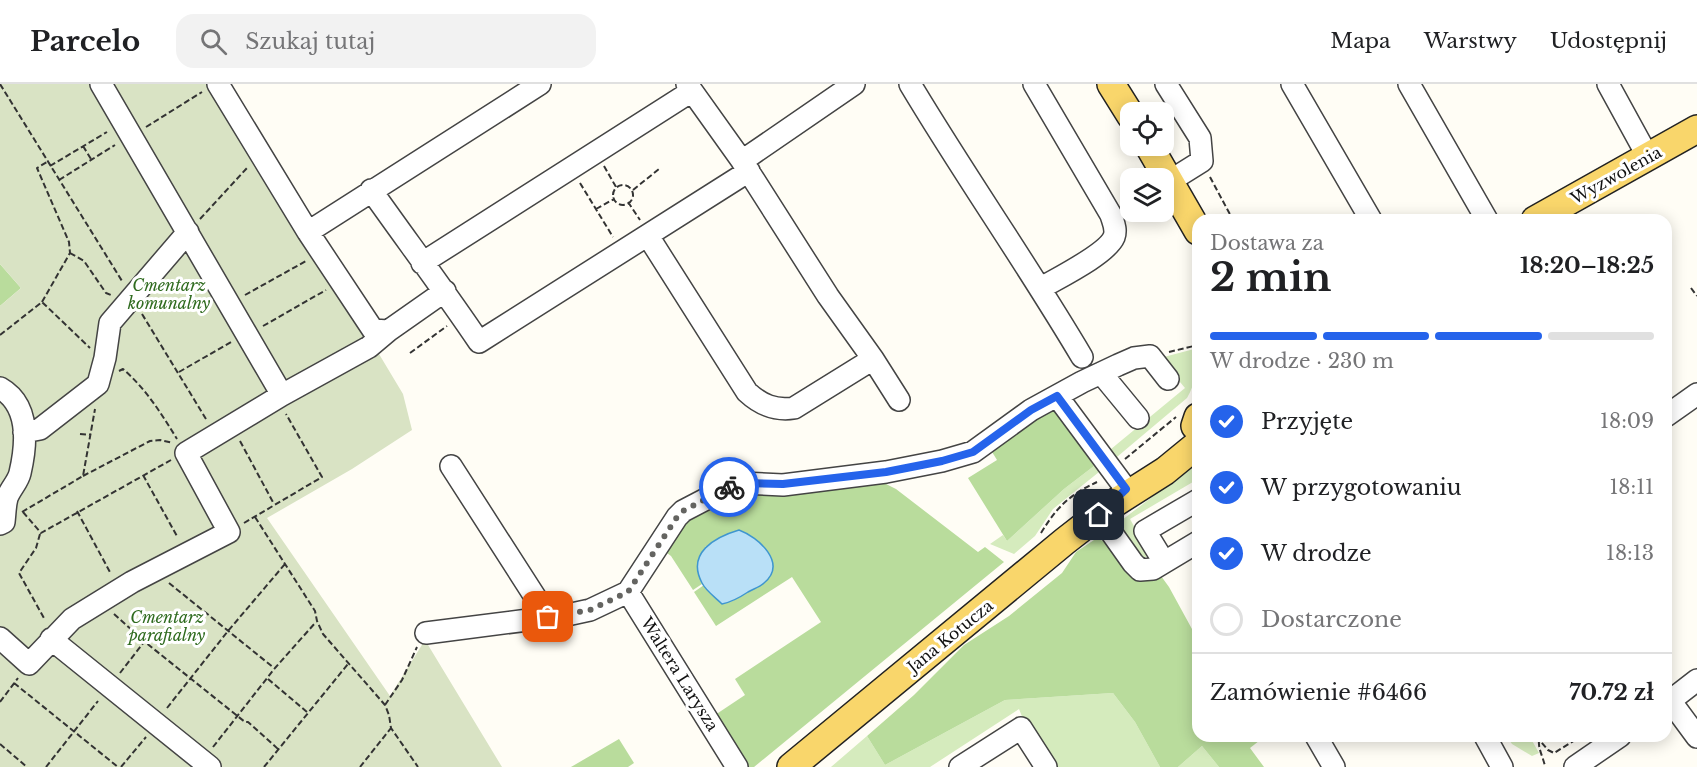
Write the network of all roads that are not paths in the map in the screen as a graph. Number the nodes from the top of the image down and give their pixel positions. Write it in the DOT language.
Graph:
graph roads {
  1 [pos="101,84"];
  2 [pos="540,84"];
  3 [pos="854,84"];
  4 [pos="911,84"];
  5 [pos="1034,84"];
  6 [pos="1111,84"];
  7 [pos="1166,84"];
  8 [pos="1292,84"];
  9 [pos="1409,84"];
  10 [pos="1608,84"];
  11 [pos="212,87"];
  12 [pos="689,88"];
  13 [pos="1122,102"];
  14 [pos="1697,129"];
  15 [pos="1648,157"];
  16 [pos="746,166"];
  17 [pos="1174,178"];
  18 [pos="1174,188"];
  19 [pos="371,190"];
  20 [pos="1368,214"];
  21 [pos="1484,214"];
  22 [pos="1546,214"];
  23 [pos="1192,220"];
  24 [pos="188,232"];
  25 [pos="308,232"];
  26 [pos="648,236"];
  27 [pos="422,263"];
  28 [pos="1041,288"];
  29 [pos="445,291"];
  30 [pos="387,331"];
  31 [pos="1082,357"];
  32 [pos="873,359"];
  33 [pos="1101,373"];
  34 [pos="1168,379"];
  35 [pos="0,387"];
  36 [pos="1697,393"];
  37 [pos="1057,396"];
  38 [pos="280,397"];
  39 [pos="899,400"];
  40 [pos="8,408"];
  41 [pos="1672,412"];
  42 [pos="1137,418"];
  43 [pos="1192,431"];
  44 [pos="24,432"];
  45 [pos="451,466"];
  46 [pos="1111,503"];
  47 [pos="1192,504"];
  48 [pos="0,524"];
  49 [pos="1192,546"];
  50 [pos="1164,562"];
  51 [pos="628,592"];
  52 [pos="548,617"];
  53 [pos="426,633"];
  54 [pos="53,637"];
  55 [pos="0,638"];
  56 [pos="1697,680"];
  57 [pos="1672,697"];
  58 [pos="1672,705"];
  59 [pos="1697,737"];
  60 [pos="1319,742"];
  61 [pos="1488,742"];
  62 [pos="1603,742"];
  63 [pos="1570,754"];
  64 [pos="814,756"];
  65 [pos="207,764"];
  66 [pos="738,767"];
  67 [pos="791,767"];
  68 [pos="960,767"];
  69 [pos="1046,767"];
  70 [pos="1334,767"];
  71 [pos="1502,767"];
  1 -- 24 [label="street"];
  2 -- 19 [label="street"];
  3 -- 16 [label="street"];
  4 -- 28 [label="street"];
  5 -- 28 [label="street"];
  6 -- 13 [label="main road"];
  7 -- 17 [label="street"];
  8 -- 20 [label="street"];
  9 -- 21 [label="street"];
  10 -- 15 [label="street"];
  11 -- 25 [label="street"];
  12 -- 16 [label="street"];
  12 -- 27 [label="street"];
  14 -- 15 [label="main road, Wyzwolenia"];
  15 -- 22 [label="main road, Wyzwolenia"];
  16 -- 26 [label="street"];
  16 -- 32 [label="street"];
  18 -- 23 [label="main road"];
  19 -- 25 [label="street"];
  19 -- 27 [label="street"];
  24 -- 38 [label="street"];
  24 -- 44 [label="street"];
  25 -- 30 [label="street"];
  26 -- 29 [label="street"];
  26 -- 32 [label="street"];
  27 -- 29 [label="street"];
  28 -- 31 [label="street"];
  29 -- 30 [label="street"];
  30 -- 38 [label="street"];
  32 -- 39 [label="street"];
  33 -- 34 [label="street"];
  33 -- 37 [label="street"];
  33 -- 42 [label="street"];
  35 -- 40 [label="street"];
  36 -- 41 [label="street"];
  37 -- 46 [label="street"];
  37 -- 51 [label="street"];
  38 -- 54 [label="street"];
  40 -- 44 [label="street"];
  43 -- 46 [label="main road, Jana Kotucza"];
  44 -- 48 [label="street"];
  45 -- 52 [label="street"];
  46 -- 50 [label="street"];
  46 -- 64 [label="main road, Jana Kotucza"];
  47 -- 50 [label="street"];
  49 -- 50 [label="street"];
  51 -- 52 [label="street"];
  51 -- 66 [label="street, Waltera Larysza"];
  52 -- 53 [label="street"];
  54 -- 55 [label="street"];
  54 -- 65 [label="street"];
  56 -- 57 [label="street"];
  58 -- 59 [label="street"];
  60 -- 70 [label="street"];
  61 -- 71 [label="street"];
  62 -- 63 [label="street"];
  64 -- 67 [label="main road, Jana Kotucza"];
  68 -- 69 [label="street"];
}
